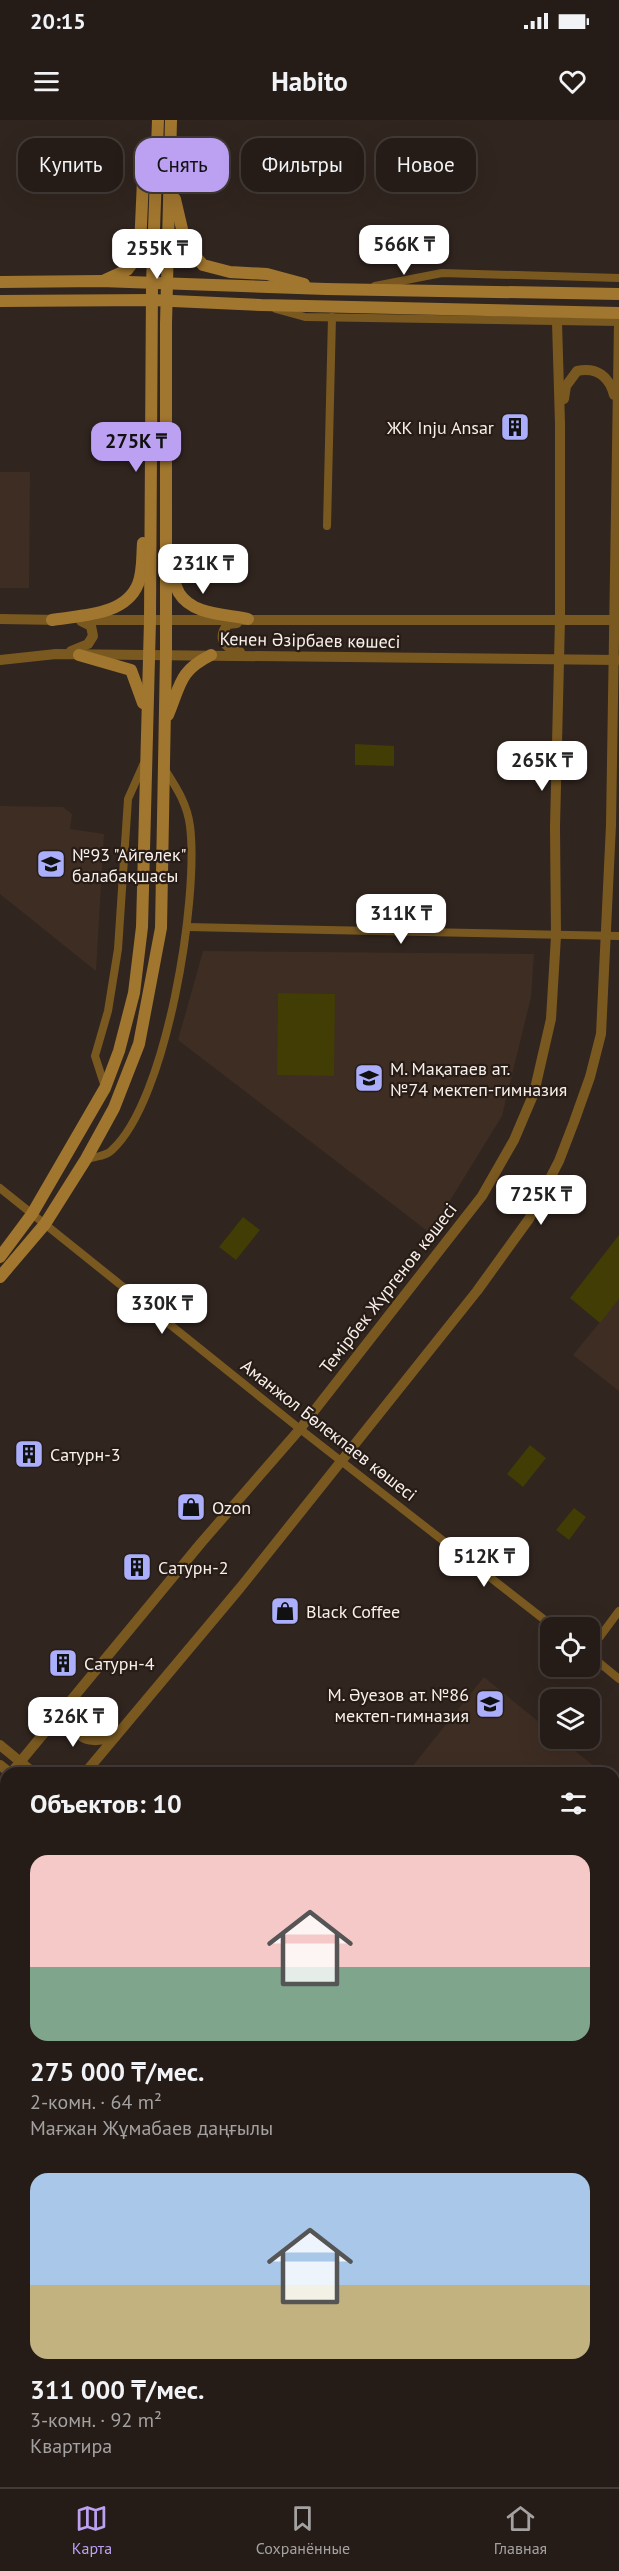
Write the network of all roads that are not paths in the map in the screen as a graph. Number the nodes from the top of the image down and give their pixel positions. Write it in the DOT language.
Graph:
graph roads {
  1 [pos="158,120"];
  2 [pos="171,120"];
  3 [pos="158,138"];
  4 [pos="171,138"];
  5 [pos="142,192"];
  6 [pos="156,192"];
  7 [pos="171,192"];
  8 [pos="174,192"];
  9 [pos="153,262"];
  10 [pos="169,264"];
  11 [pos="619,278"];
  12 [pos="101,281"];
  13 [pos="0,282"];
  14 [pos="152,284"];
  15 [pos="167,285"];
  16 [pos="326,289"];
  17 [pos="355,290"];
  18 [pos="619,294"];
  19 [pos="152,300"];
  20 [pos="0,301"];
  21 [pos="166,301"];
  22 [pos="261,305"];
  23 [pos="619,313"];
  24 [pos="332,317"];
  25 [pos="557,322"];
  26 [pos="619,322"];
  27 [pos="616,407"];
  28 [pos="560,424"];
  29 [pos="151,497"];
  30 [pos="327,526"];
  31 [pos="165,563"];
  32 [pos="0,619"];
  33 [pos="560,619"];
  34 [pos="616,619"];
  35 [pos="52,620"];
  36 [pos="74,620"];
  37 [pos="150,620"];
  38 [pos="166,620"];
  39 [pos="250,620"];
  40 [pos="56,654"];
  41 [pos="147,654"];
  42 [pos="166,654"];
  43 [pos="80,655"];
  44 [pos="211,655"];
  45 [pos="266,657"];
  46 [pos="0,660"];
  47 [pos="559,660"];
  48 [pos="616,660"];
  49 [pos="164,725"];
  50 [pos="146,742"];
  51 [pos="145,760"];
  52 [pos="163,765"];
  53 [pos="187,927"];
  54 [pos="556,936"];
  55 [pos="606,936"];
  56 [pos="619,936"];
  57 [pos="105,1088"];
  58 [pos="86,1159"];
  59 [pos="0,1188"];
  60 [pos="32,1214"];
  61 [pos="45,1224"];
  62 [pos="0,1257"];
  63 [pos="0,1278"];
  64 [pos="300,1429"];
  65 [pos="341,1460"];
  66 [pos="619,1611"];
  67 [pos="541,1617"];
  68 [pos="600,1637"];
  69 [pos="600,1663"];
  70 [pos="619,1679"];
  71 [pos="69,1703"];
  72 [pos="115,1737"];
  73 [pos="0,1745"];
  74 [pos="21,1762"];
  75 [pos="16,1767"];
  76 [pos="27,1767"];
  77 [pos="90,1767"];
  1 -- 3 [label="main road"];
  2 -- 4 [label="main road"];
  5 -- 12 [label="main road"];
  6 -- 9 [label="main road"];
  7 -- 10 [label="main road"];
  8 -- 16 [label="main road"];
  9 -- 10 [label="main road"];
  9 -- 14 [label="main road"];
  10 -- 15 [label="main road"];
  11 -- 17 [label="street"];
  12 -- 13 [label="main road"];
  12 -- 14 [label="main road"];
  14 -- 15 [label="main road"];
  14 -- 19 [label="main road"];
  15 -- 16 [label="main road"];
  15 -- 21 [label="main road"];
  16 -- 17 [label="main road"];
  17 -- 18 [label="main road"];
  19 -- 20 [label="main road"];
  19 -- 21 [label="main road"];
  19 -- 29 [label="main road"];
  21 -- 22 [label="main road"];
  21 -- 31 [label="main road"];
  22 -- 23 [label="main road"];
  22 -- 24 [label="street"];
  24 -- 25 [label="street"];
  24 -- 30 [label="street"];
  25 -- 26 [label="street"];
  25 -- 28 [label="street"];
  26 -- 27 [label="street"];
  27 -- 28 [label="street"];
  27 -- 34 [label="street"];
  28 -- 33 [label="street, Темірбек Жүргенов көшесі"];
  29 -- 35 [label="main road"];
  29 -- 37 [label="main road"];
  31 -- 38 [label="main road"];
  31 -- 39 [label="main road"];
  32 -- 35 [label="street"];
  33 -- 34 [label="street, Кенен Әзірбаев көшесі"];
  33 -- 39 [label="street, Кенен Әзірбаев көшесі"];
  33 -- 47 [label="street, Темірбек Жүргенов көшесі"];
  34 -- 48 [label="street"];
  35 -- 36 [label="street"];
  36 -- 37 [label="street"];
  36 -- 40 [label="street"];
  37 -- 38 [label="street, Кенен Әзірбаев көшесі"];
  37 -- 41 [label="main road"];
  38 -- 39 [label="street, Кенен Әзірбаев көшесі"];
  38 -- 42 [label="main road"];
  39 -- 45 [label="street"];
  40 -- 43 [label="street, Кенен Әзірбаев көшесі"];
  40 -- 46 [label="street, Кенен Әзірбаев көшесі"];
  41 -- 42 [label="street, Кенен Әзірбаев көшесі"];
  41 -- 43 [label="street, Кенен Әзірбаев көшесі"];
  41 -- 50 [label="main road"];
  42 -- 44 [label="street, Кенен Әзірбаев көшесі"];
  42 -- 49 [label="main road"];
  43 -- 50 [label="main road"];
  44 -- 45 [label="street, Кенен Әзірбаев көшесі"];
  44 -- 49 [label="main road"];
  45 -- 47 [label="street, Кенен Әзірбаев көшесі"];
  47 -- 48 [label="street, Кенен Әзірбаев көшесі"];
  47 -- 54 [label="street, Темірбек Жүргенов көшесі"];
  48 -- 55 [label="street"];
  49 -- 52 [label="main road"];
  50 -- 51 [label="main road"];
  51 -- 57 [label="main road"];
  51 -- 57 [label="street"];
  52 -- 53 [label="street"];
  52 -- 58 [label="main road"];
  53 -- 54 [label="street"];
  53 -- 58 [label="street"];
  54 -- 55 [label="street"];
  54 -- 64 [label="street, Темірбек Жүргенов көшесі"];
  55 -- 56 [label="street"];
  55 -- 65 [label="street"];
  57 -- 60 [label="main road"];
  58 -- 61 [label="main road"];
  59 -- 60 [label="street, Аманжол Бөлекпаев көшесі"];
  60 -- 61 [label="street, Аманжол Бөлекпаев көшесі"];
  60 -- 62 [label="main road"];
  61 -- 63 [label="main road"];
  61 -- 64 [label="street, Аманжол Бөлекпаев көшесі"];
  64 -- 65 [label="street, Аманжол Бөлекпаев көшесі"];
  64 -- 71 [label="street, Темірбек Жүргенов көшесі"];
  65 -- 67 [label="street, Аманжол Бөлекпаев көшесі"];
  65 -- 72 [label="street"];
  66 -- 68 [label="street"];
  69 -- 70 [label="street"];
  71 -- 72 [label="street"];
  71 -- 74 [label="street, Темірбек Жүргенов көшесі"];
  72 -- 77 [label="street"];
  73 -- 74 [label="street"];
  74 -- 75 [label="street, Темірбек Жүргенов көшесі"];
  74 -- 76 [label="street"];
}
